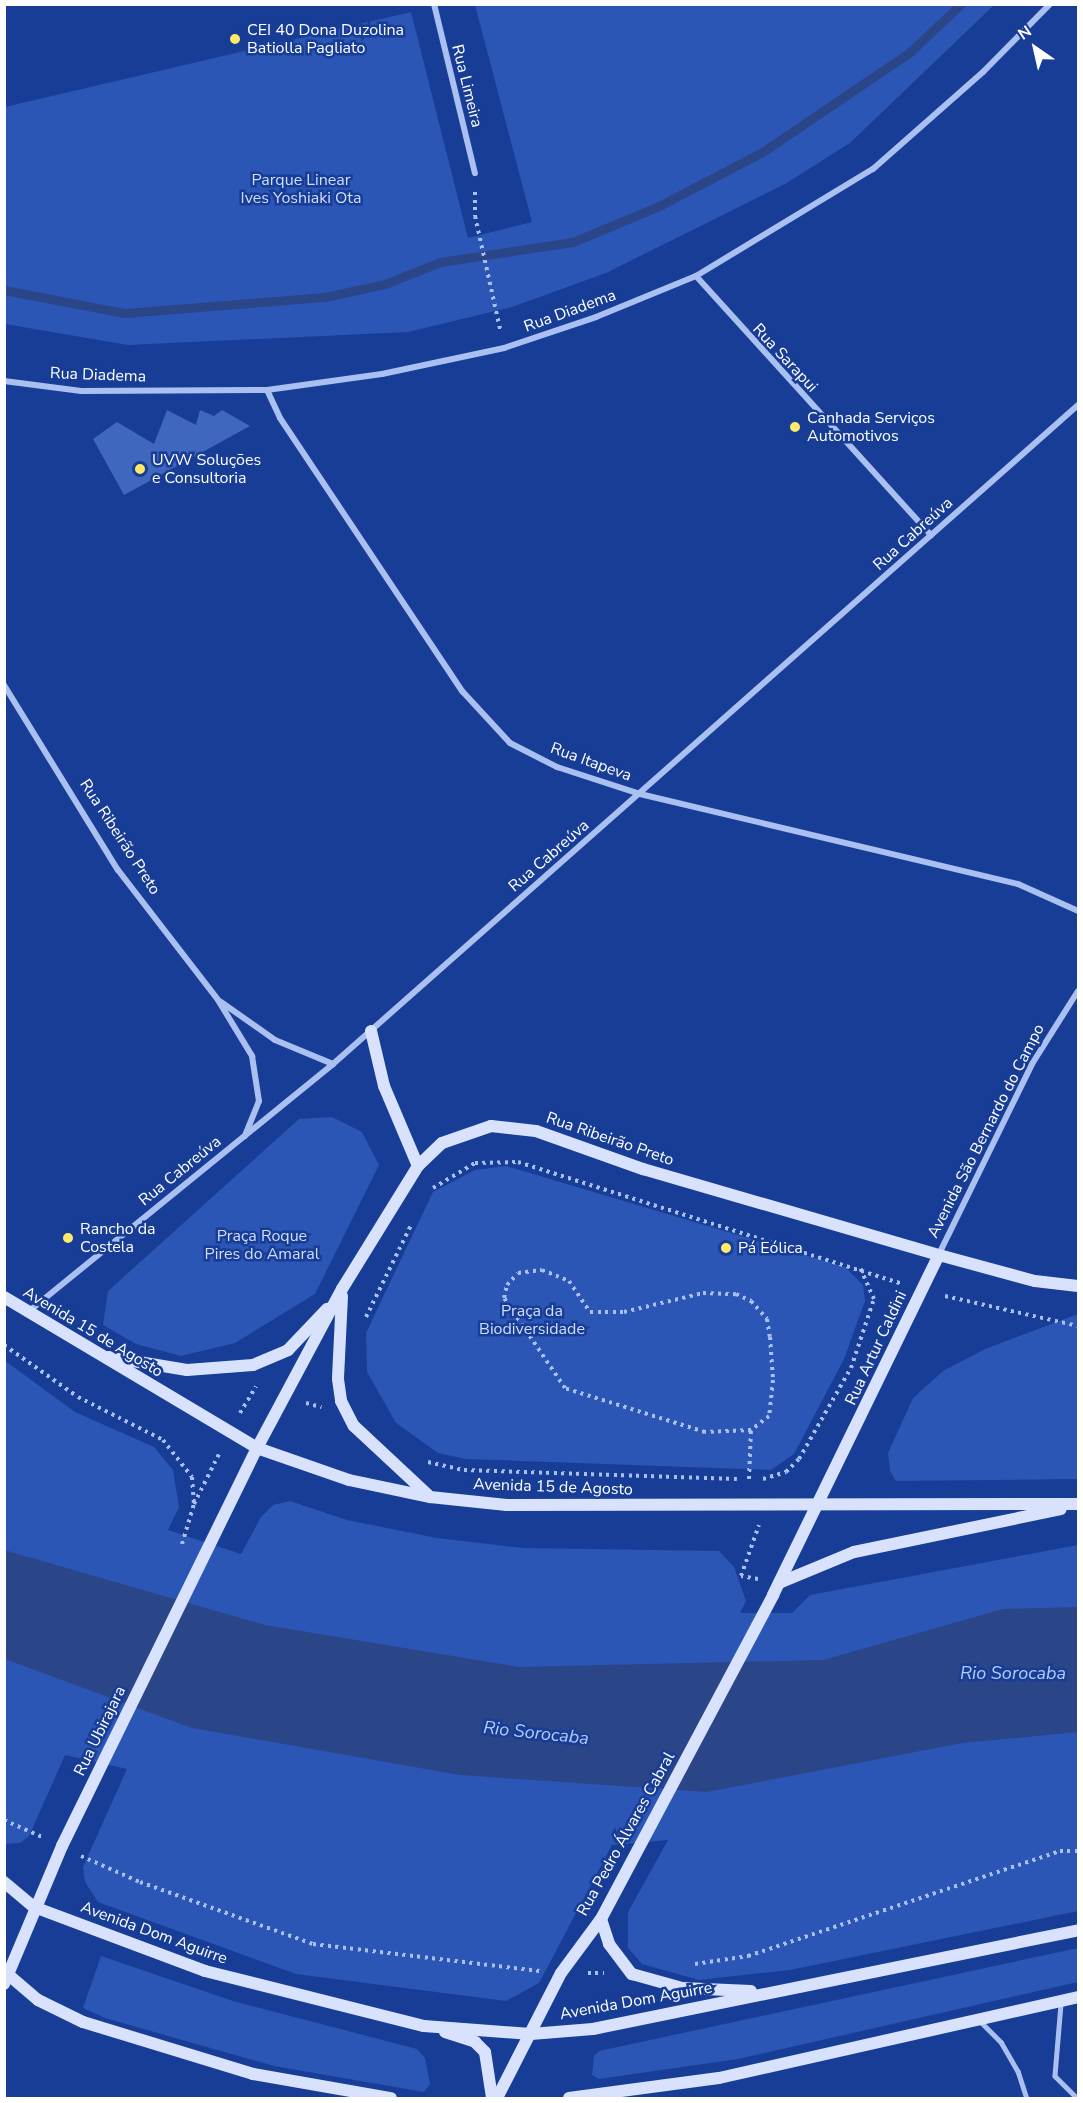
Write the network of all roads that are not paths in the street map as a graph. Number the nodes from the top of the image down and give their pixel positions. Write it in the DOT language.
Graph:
graph roads {
  1 [pos="434,4"];
  2 [pos="1050,4"];
  3 [pos="475,173"];
  4 [pos="696,276"];
  5 [pos="4,381"];
  6 [pos="267,390"];
  7 [pos="1078,405"];
  8 [pos="931,535"];
  9 [pos="4,685"];
  10 [pos="640,794"];
  11 [pos="1078,911"];
  12 [pos="1078,991"];
  13 [pos="218,1000"];
  14 [pos="371,1030"];
  15 [pos="333,1064"];
  16 [pos="244,1137"];
  17 [pos="418,1166"];
  18 [pos="939,1255"];
  19 [pos="1078,1286"];
  20 [pos="342,1289"];
  21 [pos="4,1297"];
  22 [pos="26,1314"];
  23 [pos="102,1356"];
  24 [pos="257,1448"];
  25 [pos="430,1497"];
  26 [pos="1078,1505"];
  27 [pos="819,1508"];
  28 [pos="779,1583"];
  29 [pos="4,1882"];
  30 [pos="34,1907"];
  31 [pos="601,1919"];
  32 [pos="1078,1930"];
  33 [pos="5,1977"];
  34 [pos="773,1992"];
  35 [pos="1078,1997"];
  36 [pos="1062,2001"];
  37 [pos="980,2021"];
  38 [pos="424,2026"];
  39 [pos="531,2034"];
  40 [pos="1075,2096"];
  41 [pos="391,2098"];
  42 [pos="492,2098"];
  43 [pos="497,2098"];
  44 [pos="568,2098"];
  45 [pos="1027,2098"];
  1 -- 3 [label="street, Rua Limeira"];
  2 -- 4 [label="street, Rua Diadema"];
  4 -- 6 [label="street, Rua Diadema"];
  4 -- 8 [label="street, Rua Sarapui"];
  5 -- 6 [label="street, Rua Diadema"];
  6 -- 10 [label="street, Rua Itapeva"];
  7 -- 8 [label="street, Rua Cabreúva"];
  8 -- 10 [label="street, Rua Cabreúva"];
  9 -- 13 [label="street, Rua Ribeirão Preto"];
  10 -- 11 [label="street, Rua Itapeva"];
  10 -- 14 [label="street, Rua Cabreúva"];
  12 -- 18 [label="street, Avenida São Bernardo do Campo"];
  13 -- 15 [label="street, Rua Ribeirão Preto"];
  13 -- 16 [label="street, Rua Ribeirão Preto"];
  14 -- 15 [label="street, Rua Cabreúva"];
  14 -- 17 [label="main road"];
  15 -- 16 [label="street, Rua Cabreúva"];
  16 -- 22 [label="street, Rua Cabreúva"];
  17 -- 18 [label="main road, Rua Ribeirão Preto"];
  17 -- 20 [label="main road, Rua Ribeirão Preto"];
  18 -- 19 [label="main road"];
  18 -- 27 [label="main road, Rua Artur Caldini"];
  20 -- 23 [label="main road"];
  20 -- 24 [label="main road, Rua Ribeirão Preto"];
  20 -- 25 [label="main road"];
  21 -- 22 [label="main road, Avenida 15 de Agosto"];
  22 -- 23 [label="main road, Avenida 15 de Agosto"];
  23 -- 24 [label="main road, Avenida 15 de Agosto"];
  24 -- 25 [label="main road, Avenida 15 de Agosto"];
  24 -- 30 [label="main road, Rua Ubirajara"];
  25 -- 27 [label="main road, Avenida 15 de Agosto"];
  26 -- 27 [label="main road, Avenida 15 de Agosto"];
  26 -- 28 [label="main road"];
  27 -- 28 [label="main road, Rua Artur Caldini"];
  28 -- 31 [label="main road, Rua Pedro Álvares Cabral"];
  29 -- 30 [label="main road, Avenida Dom Aguirre"];
  30 -- 33 [label="main road, Rua Ubirajara"];
  30 -- 38 [label="main road, Avenida Dom Aguirre"];
  31 -- 34 [label="main road"];
  31 -- 39 [label="main road, Rua Pedro Álvares Cabral"];
  32 -- 34 [label="main road, Avenida Dom Aguirre"];
  33 -- 41 [label="main road"];
  34 -- 39 [label="main road, Avenida Dom Aguirre"];
  35 -- 36 [label="main road"];
  36 -- 37 [label="main road"];
  36 -- 40 [label="lane"];
  37 -- 44 [label="main road"];
  37 -- 45 [label="lane"];
  38 -- 39 [label="main road, Avenida Dom Aguirre"];
  38 -- 42 [label="main road"];
  39 -- 43 [label="main road, Rua Pedro Álvares Cabral"];
}
